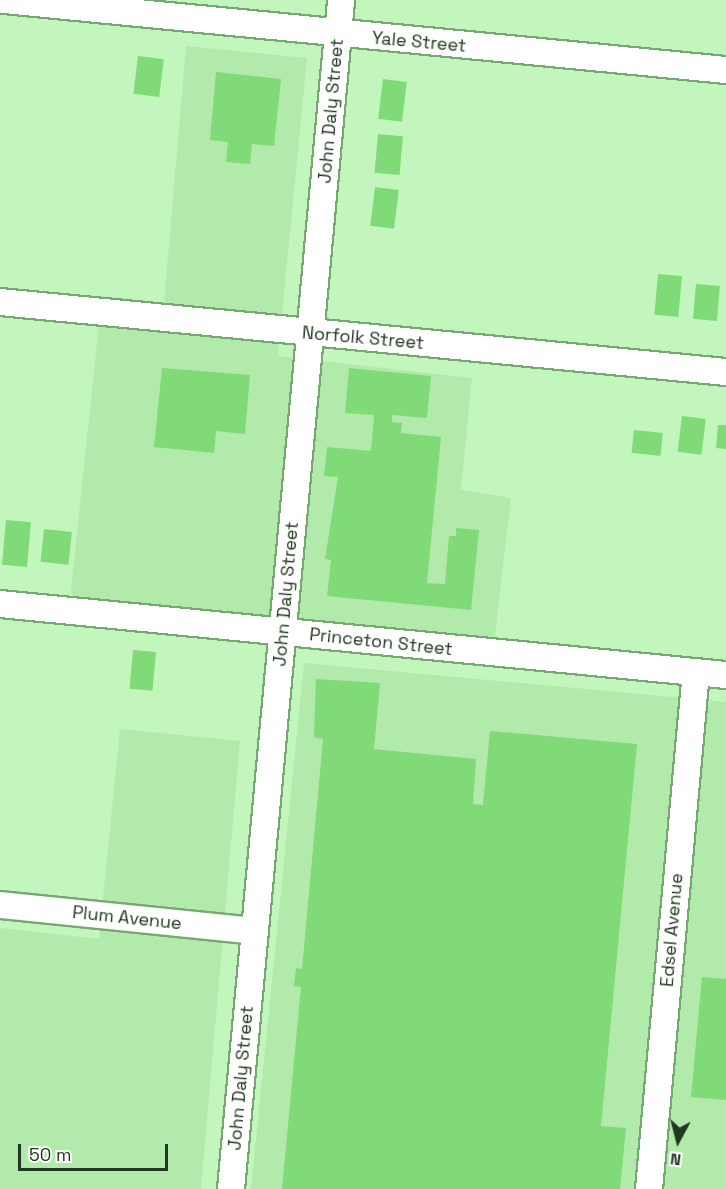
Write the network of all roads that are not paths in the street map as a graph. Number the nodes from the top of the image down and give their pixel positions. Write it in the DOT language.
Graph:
graph roads {
  1 [pos="4,0"];
  2 [pos="341,0"];
  3 [pos="338,34"];
  4 [pos="726,70"];
  5 [pos="0,302"];
  6 [pos="310,333"];
  7 [pos="726,372"];
  8 [pos="0,604"];
  9 [pos="282,633"];
  10 [pos="696,672"];
  11 [pos="726,675"];
  12 [pos="0,905"];
  13 [pos="255,931"];
  14 [pos="231,1189"];
  15 [pos="649,1189"];
  1 -- 3 [label="street, Yale Street"];
  2 -- 3 [label="street, John Daly Street"];
  3 -- 4 [label="street, Yale Street"];
  3 -- 6 [label="street, John Daly Street"];
  5 -- 6 [label="street, Norfolk Street"];
  6 -- 7 [label="street, Norfolk Street"];
  6 -- 9 [label="street, John Daly Street"];
  8 -- 9 [label="street, Princeton Street"];
  9 -- 10 [label="street, Princeton Street"];
  9 -- 13 [label="street, John Daly Street"];
  10 -- 11 [label="street, Princeton Street"];
  10 -- 15 [label="street, Edsel Avenue"];
  12 -- 13 [label="street, Plum Avenue"];
  13 -- 14 [label="street, John Daly Street"];
}
